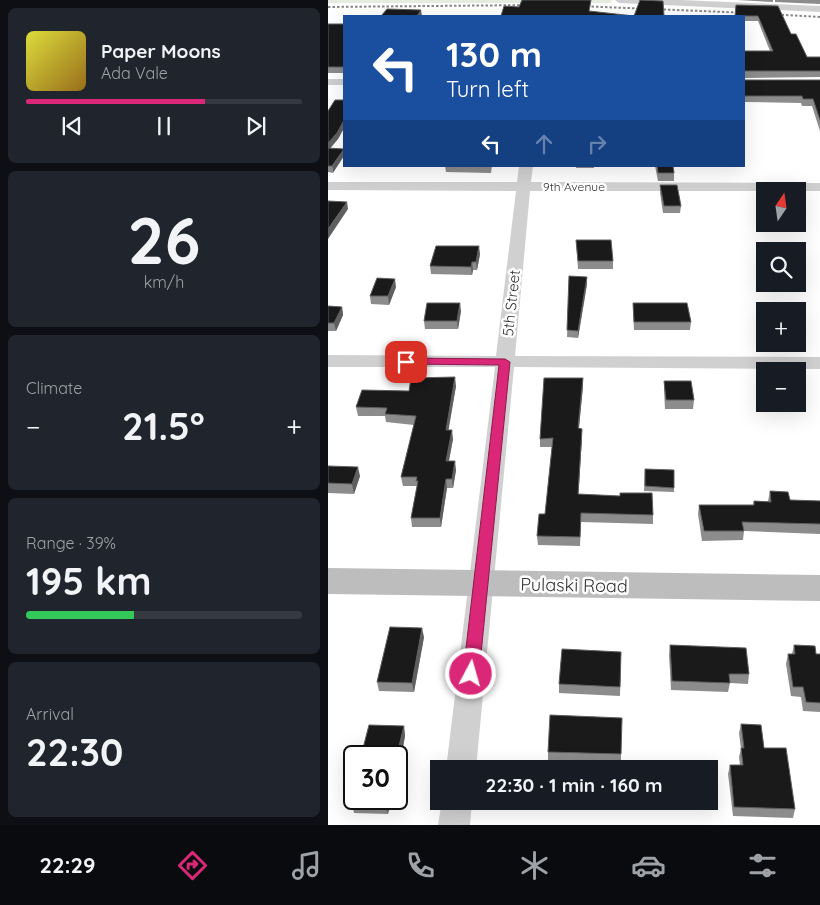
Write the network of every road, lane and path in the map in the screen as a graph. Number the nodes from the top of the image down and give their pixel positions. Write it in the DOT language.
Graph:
graph roads {
  1 [pos="619,0"];
  2 [pos="820,9"];
  3 [pos="328,82"];
  4 [pos="343,82"];
  5 [pos="525,176"];
  6 [pos="328,186"];
  7 [pos="820,187"];
  8 [pos="328,361"];
  9 [pos="505,362"];
  10 [pos="820,363"];
  11 [pos="328,581"];
  12 [pos="481,584"];
  13 [pos="820,588"];
  14 [pos="462,760"];
  15 [pos="456,810"];
  16 [pos="454,825"];
  1 -- 2 [label="street"];
  3 -- 4 [label="street"];
  5 -- 6 [label="street, 9th Avenue"];
  5 -- 7 [label="street, 9th Avenue"];
  5 -- 9 [label="street, 5th Street"];
  8 -- 9 [label="street"];
  9 -- 10 [label="street"];
  9 -- 12 [label="street, 5th Street"];
  11 -- 12 [label="main road, Pulaski Road"];
  12 -- 13 [label="main road, Pulaski Road"];
  12 -- 14 [label="street, 5th Street"];
  15 -- 16 [label="street"];
}
